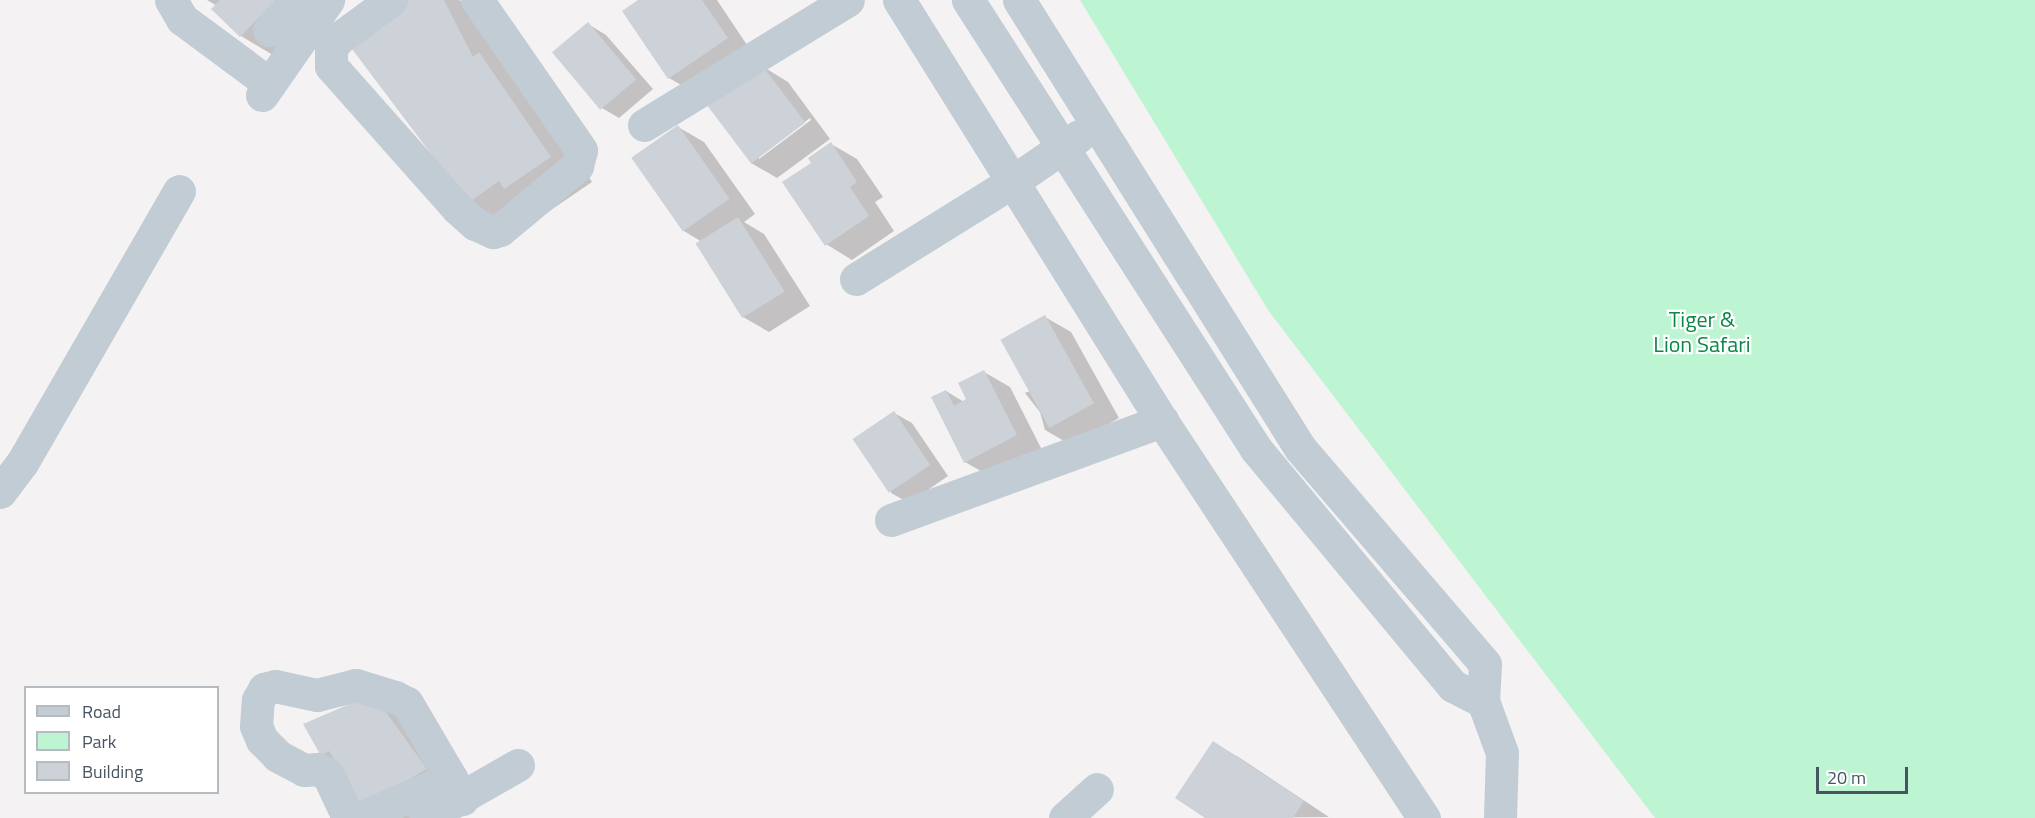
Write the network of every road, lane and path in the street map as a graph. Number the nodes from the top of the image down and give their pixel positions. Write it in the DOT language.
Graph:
graph roads {
  1 [pos="171,0"];
  2 [pos="391,0"];
  3 [pos="477,0"];
  4 [pos="848,0"];
  5 [pos="899,0"];
  6 [pos="968,0"];
  7 [pos="1018,0"];
  8 [pos="319,1"];
  9 [pos="268,30"];
  10 [pos="1095,124"];
  11 [pos="644,125"];
  12 [pos="1062,147"];
  13 [pos="1012,182"];
  14 [pos="179,190"];
  15 [pos="856,279"];
  16 [pos="1162,422"];
  17 [pos="0,492"];
  18 [pos="891,520"];
  19 [pos="1483,700"];
  20 [pos="518,765"];
  21 [pos="456,788"];
  22 [pos="1097,789"];
  23 [pos="426,818"];
  24 [pos="1065,818"];
  25 [pos="1424,818"];
  26 [pos="1500,818"];
  1 -- 8 [label="street"];
  2 -- 3 [label="street"];
  4 -- 11 [label="street"];
  5 -- 13 [label="street"];
  6 -- 12 [label="street"];
  7 -- 10 [label="street"];
  8 -- 9 [label="street"];
  10 -- 12 [label="street"];
  10 -- 19 [label="street"];
  12 -- 13 [label="street"];
  12 -- 19 [label="street"];
  13 -- 15 [label="street"];
  13 -- 16 [label="street"];
  14 -- 17 [label="street"];
  16 -- 18 [label="street"];
  16 -- 25 [label="street"];
  19 -- 26 [label="street"];
  20 -- 21 [label="street"];
  21 -- 21 [label="street"];
  21 -- 23 [label="street"];
  22 -- 24 [label="street"];
}
